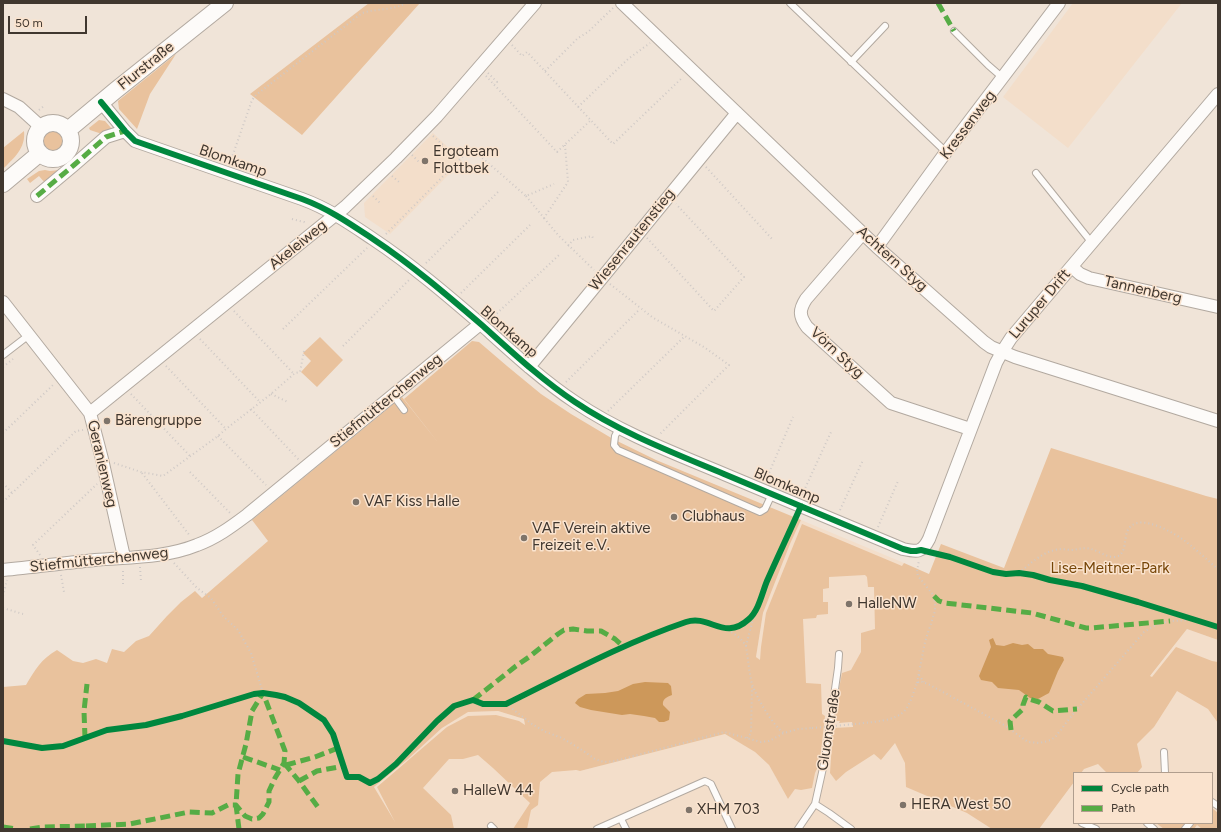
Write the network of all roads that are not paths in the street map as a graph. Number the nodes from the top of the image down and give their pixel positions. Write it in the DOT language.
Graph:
graph roads {
  1 [pos="226,3"];
  2 [pos="535,3"];
  3 [pos="790,3"];
  4 [pos="1059,3"];
  5 [pos="620,4"];
  6 [pos="885,26"];
  7 [pos="954,31"];
  8 [pos="851,62"];
  9 [pos="1004,78"];
  10 [pos="1218,94"];
  11 [pos="3,99"];
  12 [pos="101,102"];
  13 [pos="737,113"];
  14 [pos="41,127"];
  15 [pos="68,130"];
  16 [pos="125,131"];
  17 [pos="946,152"];
  18 [pos="40,154"];
  19 [pos="1036,173"];
  20 [pos="3,184"];
  21 [pos="37,196"];
  22 [pos="336,214"];
  23 [pos="863,233"];
  24 [pos="1092,243"];
  25 [pos="877,247"];
  26 [pos="1072,267"];
  27 [pos="3,302"];
  28 [pos="1218,307"];
  29 [pos="482,325"];
  30 [pos="29,335"];
  31 [pos="1002,352"];
  32 [pos="3,355"];
  33 [pos="529,367"];
  34 [pos="393,395"];
  35 [pos="404,410"];
  36 [pos="90,413"];
  37 [pos="1218,421"];
  38 [pos="619,428"];
  39 [pos="970,429"];
  40 [pos="767,492"];
  41 [pos="921,550"];
  42 [pos="124,558"];
  43 [pos="6,570"];
  44 [pos="839,654"];
  45 [pos="1164,752"];
  46 [pos="1166,772"];
  47 [pos="815,804"];
  48 [pos="621,819"];
  49 [pos="1084,824"];
  50 [pos="597,829"];
  51 [pos="626,829"];
  52 [pos="732,829"];
  53 [pos="798,829"];
  54 [pos="851,829"];
  55 [pos="1096,829"];
  1 -- 12 [label="street, Flurstraße"];
  2 -- 22 [label="street, Akeleiweg"];
  3 -- 8 [label="lane"];
  4 -- 9 [label="street, Kressenweg"];
  5 -- 13 [label="street, Achtern Styg"];
  6 -- 8 [label="lane"];
  7 -- 9 [label="lane"];
  8 -- 17 [label="lane"];
  9 -- 17 [label="street, Kressenweg"];
  10 -- 24 [label="street, Luruper Drift"];
  11 -- 14 [label="street"];
  12 -- 15 [label="street, Flurstraße"];
  12 -- 16 [label="street, Blomkamp"];
  13 -- 23 [label="street, Achtern Styg"];
  13 -- 33 [label="street, Wiesenrautenstieg"];
  14 -- 15 [label="street"];
  14 -- 18 [label="street"];
  15 -- 18 [label="street"];
  16 -- 21 [label="street"];
  16 -- 22 [label="street, Blomkamp"];
  17 -- 25 [label="street, Kressenweg"];
  18 -- 20 [label="street"];
  19 -- 24 [label="lane"];
  22 -- 29 [label="street, Blomkamp"];
  22 -- 36 [label="street, Akeleiweg"];
  23 -- 25 [label="street, Achtern Styg"];
  23 -- 39 [label="street, Vörn Styg"];
  24 -- 26 [label="street, Luruper Drift"];
  25 -- 31 [label="street, Achtern Styg"];
  26 -- 28 [label="street, Tannenberg"];
  26 -- 31 [label="street, Luruper Drift"];
  27 -- 30 [label="street, Geranienweg"];
  29 -- 33 [label="street, Blomkamp"];
  29 -- 34 [label="street, Stiefmütterchenweg"];
  30 -- 32 [label="lane"];
  30 -- 36 [label="street, Geranienweg"];
  31 -- 37 [label="street, Achtern Styg"];
  31 -- 39 [label="street, Luruper Drift"];
  33 -- 38 [label="street, Blomkamp"];
  34 -- 35 [label="lane"];
  34 -- 42 [label="street, Stiefmütterchenweg"];
  36 -- 42 [label="street, Geranienweg"];
  38 -- 40 [label="street, Blomkamp"];
  38 -- 40 [label="lane"];
  39 -- 41 [label="street, Luruper Drift"];
  40 -- 41 [label="street, Blomkamp"];
  42 -- 43 [label="street, Stiefmütterchenweg"];
  44 -- 47 [label="lane, Gluonstraße"];
  45 -- 46 [label="lane"];
  47 -- 53 [label="lane, Gluonstraße"];
  47 -- 54 [label="lane"];
  48 -- 50 [label="lane"];
  48 -- 51 [label="lane"];
  48 -- 52 [label="lane"];
  49 -- 55 [label="lane"];
}
